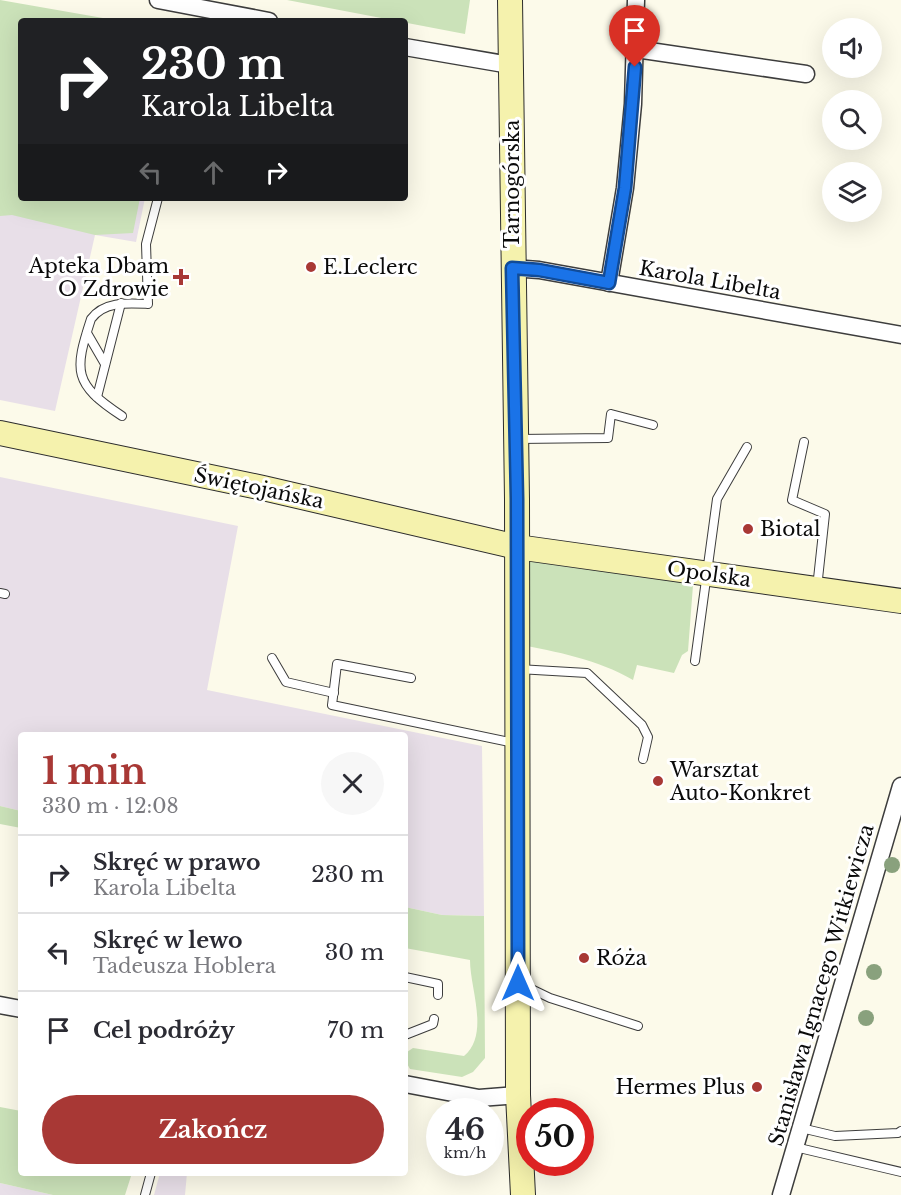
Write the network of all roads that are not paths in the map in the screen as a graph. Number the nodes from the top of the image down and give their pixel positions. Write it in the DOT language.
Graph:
graph roads {
  1 [pos="158,0"];
  2 [pos="510,0"];
  3 [pos="636,0"];
  4 [pos="253,18"];
  5 [pos="408,48"];
  6 [pos="636,49"];
  7 [pos="510,65"];
  8 [pos="806,74"];
  9 [pos="157,201"];
  10 [pos="512,268"];
  11 [pos="609,283"];
  12 [pos="122,303"];
  13 [pos="87,333"];
  14 [pos="901,335"];
  15 [pos="105,364"];
  16 [pos="97,397"];
  17 [pos="122,416"];
  18 [pos="653,425"];
  19 [pos="0,433"];
  20 [pos="516,439"];
  21 [pos="804,442"];
  22 [pos="747,447"];
  23 [pos="517,547"];
  24 [pos="705,573"];
  25 [pos="817,589"];
  26 [pos="901,601"];
  27 [pos="272,658"];
  28 [pos="695,661"];
  29 [pos="518,669"];
  30 [pos="411,678"];
  31 [pos="334,693"];
  32 [pos="518,743"];
  33 [pos="643,759"];
  34 [pos="901,786"];
  35 [pos="408,978"];
  36 [pos="518,983"];
  37 [pos="438,995"];
  38 [pos="0,1005"];
  39 [pos="18,1008"];
  40 [pos="434,1019"];
  41 [pos="638,1026"];
  42 [pos="408,1034"];
  43 [pos="408,1085"];
  44 [pos="518,1095"];
  45 [pos="801,1128"];
  46 [pos="901,1131"];
  47 [pos="795,1147"];
  48 [pos="901,1172"];
  49 [pos="150,1176"];
  50 [pos="145,1195"];
  51 [pos="523,1195"];
  52 [pos="781,1195"];
  1 -- 4 [label="street"];
  2 -- 7 [label="main road, Tarnogórska"];
  3 -- 6 [label="street"];
  5 -- 7 [label="street"];
  6 -- 8 [label="street"];
  6 -- 11 [label="street"];
  7 -- 10 [label="main road, Tarnogórska"];
  9 -- 12 [label="lane"];
  10 -- 11 [label="street, Karola Libelta"];
  10 -- 20 [label="main road, Tarnogórska"];
  11 -- 14 [label="street, Karola Libelta"];
  12 -- 13 [label="lane"];
  12 -- 15 [label="lane"];
  13 -- 15 [label="lane"];
  13 -- 16 [label="lane"];
  15 -- 16 [label="lane"];
  16 -- 17 [label="lane"];
  18 -- 20 [label="lane"];
  19 -- 23 [label="main road, Świętojańska"];
  20 -- 23 [label="main road, Tarnogórska"];
  21 -- 25 [label="lane"];
  22 -- 24 [label="lane"];
  23 -- 24 [label="main road, Opolska"];
  23 -- 29 [label="main road, Tarnogórska"];
  24 -- 25 [label="main road, Opolska"];
  24 -- 28 [label="lane"];
  25 -- 26 [label="main road, Opolska"];
  27 -- 31 [label="lane"];
  29 -- 32 [label="main road, Tarnogórska"];
  29 -- 33 [label="lane"];
  30 -- 31 [label="lane"];
  31 -- 32 [label="lane"];
  32 -- 36 [label="main road, Tarnogórska"];
  34 -- 45 [label="street, Stanisława Ignacego Witkiewicza"];
  35 -- 37 [label="lane"];
  36 -- 41 [label="lane"];
  36 -- 44 [label="main road, Tarnogórska"];
  38 -- 39 [label="street"];
  40 -- 42 [label="lane"];
  43 -- 44 [label="street"];
  44 -- 51 [label="main road, Tarnogórska"];
  45 -- 46 [label="lane"];
  45 -- 47 [label="street, Stanisława Ignacego Witkiewicza"];
  47 -- 48 [label="lane"];
  47 -- 52 [label="street, Stanisława Ignacego Witkiewicza"];
  49 -- 50 [label="lane"];
}
